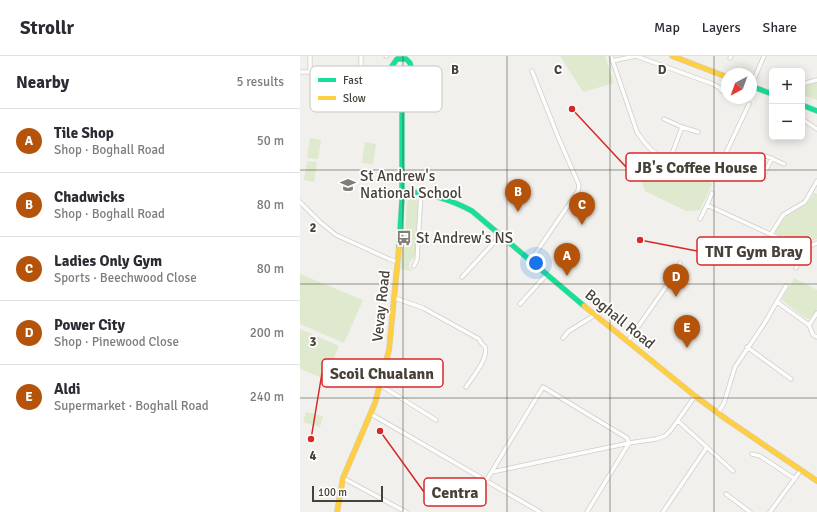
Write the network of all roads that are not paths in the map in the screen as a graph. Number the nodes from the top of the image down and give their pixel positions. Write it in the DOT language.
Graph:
graph roads {
  1 [pos="310,56"];
  2 [pos="362,56"];
  3 [pos="611,56"];
  4 [pos="672,56"];
  5 [pos="764,56"];
  6 [pos="402,57"];
  7 [pos="612,61"];
  8 [pos="361,66"];
  9 [pos="393,66"];
  10 [pos="410,66"];
  11 [pos="532,70"];
  12 [pos="300,72"];
  13 [pos="310,72"];
  14 [pos="757,72"];
  15 [pos="721,75"];
  16 [pos="817,80"];
  17 [pos="805,83"];
  18 [pos="757,88"];
  19 [pos="721,90"];
  20 [pos="769,93"];
  21 [pos="749,104"];
  22 [pos="805,106"];
  23 [pos="817,111"];
  24 [pos="402,112"];
  25 [pos="664,119"];
  26 [pos="805,121"];
  27 [pos="682,126"];
  28 [pos="817,129"];
  29 [pos="698,132"];
  30 [pos="766,156"];
  31 [pos="724,157"];
  32 [pos="772,158"];
  33 [pos="670,162"];
  34 [pos="784,164"];
  35 [pos="817,182"];
  36 [pos="403,191"];
  37 [pos="420,193"];
  38 [pos="712,193"];
  39 [pos="300,202"];
  40 [pos="708,205"];
  41 [pos="700,219"];
  42 [pos="771,234"];
  43 [pos="501,235"];
  44 [pos="817,243"];
  45 [pos="803,248"];
  46 [pos="531,260"];
  47 [pos="398,262"];
  48 [pos="680,262"];
  49 [pos="414,266"];
  50 [pos="796,268"];
  51 [pos="547,274"];
  52 [pos="462,277"];
  53 [pos="786,286"];
  54 [pos="395,298"];
  55 [pos="778,302"];
  56 [pos="520,304"];
  57 [pos="817,313"];
  58 [pos="595,315"];
  59 [pos="809,325"];
  60 [pos="817,337"];
  61 [pos="563,338"];
  62 [pos="628,341"];
  63 [pos="747,348"];
  64 [pos="790,378"];
  65 [pos="380,385"];
  66 [pos="466,387"];
  67 [pos="695,396"];
  68 [pos="718,413"];
  69 [pos="371,414"];
  70 [pos="436,420"];
  71 [pos="678,421"];
  72 [pos="629,443"];
  73 [pos="707,447"];
  74 [pos="752,454"];
  75 [pos="801,470"];
  76 [pos="733,471"];
  77 [pos="492,472"];
  78 [pos="343,478"];
  79 [pos="795,479"];
  80 [pos="486,481"];
  81 [pos="817,481"];
  82 [pos="726,494"];
  83 [pos="337,512"];
  84 [pos="406,512"];
  85 [pos="540,512"];
  86 [pos="587,512"];
  87 [pos="663,512"];
  88 [pos="750,512"];
  89 [pos="770,512"];
  1 -- 13 [label="street"];
  2 -- 8 [label="street"];
  3 -- 7 [label="street"];
  4 -- 15 [label="main road"];
  5 -- 14 [label="street"];
  6 -- 9 [label="main road, Vevay Road"];
  6 -- 10 [label="main road, Vevay Road"];
  7 -- 19 [label="street"];
  7 -- 33 [label="street"];
  11 -- 46 [label="street"];
  12 -- 13 [label="street"];
  16 -- 17 [label="street"];
  18 -- 20 [label="main road"];
  21 -- 31 [label="street"];
  22 -- 23 [label="main road"];
  24 -- 36 [label="main road, Vevay Road"];
  25 -- 27 [label="street"];
  26 -- 28 [label="street"];
  27 -- 29 [label="street"];
  27 -- 33 [label="street"];
  30 -- 32 [label="street"];
  31 -- 32 [label="street"];
  31 -- 33 [label="street"];
  32 -- 34 [label="street"];
  35 -- 42 [label="street"];
  36 -- 37 [label="main road, Boghall Road"];
  36 -- 47 [label="main road, Vevay Road"];
  37 -- 43 [label="main road, Boghall Road"];
  37 -- 49 [label="street"];
  38 -- 40 [label="street"];
  39 -- 47 [label="street"];
  40 -- 41 [label="street"];
  40 -- 42 [label="street"];
  42 -- 45 [label="street"];
  43 -- 46 [label="main road, Boghall Road"];
  43 -- 52 [label="street"];
  44 -- 45 [label="street"];
  45 -- 50 [label="street"];
  46 -- 51 [label="main road, Boghall Road"];
  47 -- 54 [label="main road, Vevay Road"];
  48 -- 62 [label="street"];
  51 -- 56 [label="street"];
  51 -- 58 [label="main road, Boghall Road"];
  53 -- 55 [label="street"];
  54 -- 65 [label="main road, Vevay Road"];
  54 -- 66 [label="street"];
  55 -- 59 [label="street"];
  55 -- 63 [label="street"];
  57 -- 59 [label="street"];
  58 -- 61 [label="street"];
  58 -- 62 [label="main road, Boghall Road"];
  59 -- 60 [label="street"];
  62 -- 67 [label="main road, Boghall Road"];
  63 -- 64 [label="street"];
  63 -- 68 [label="street"];
  65 -- 69 [label="main road, Vevay Road"];
  65 -- 70 [label="street"];
  67 -- 68 [label="main road, Boghall Road"];
  67 -- 71 [label="street"];
  68 -- 75 [label="main road, Boghall Road"];
  69 -- 78 [label="main road, Vevay Road"];
  69 -- 80 [label="street"];
  71 -- 72 [label="street"];
  71 -- 73 [label="street"];
  72 -- 77 [label="street"];
  72 -- 77 [label="street"];
  72 -- 86 [label="street"];
  73 -- 76 [label="street"];
  73 -- 87 [label="street"];
  74 -- 79 [label="street"];
  75 -- 79 [label="street"];
  75 -- 81 [label="main road, Boghall Road"];
  77 -- 80 [label="street"];
  78 -- 83 [label="main road, Vevay Road"];
  78 -- 84 [label="street"];
  79 -- 89 [label="street"];
  80 -- 85 [label="street"];
  82 -- 88 [label="street"];
}
